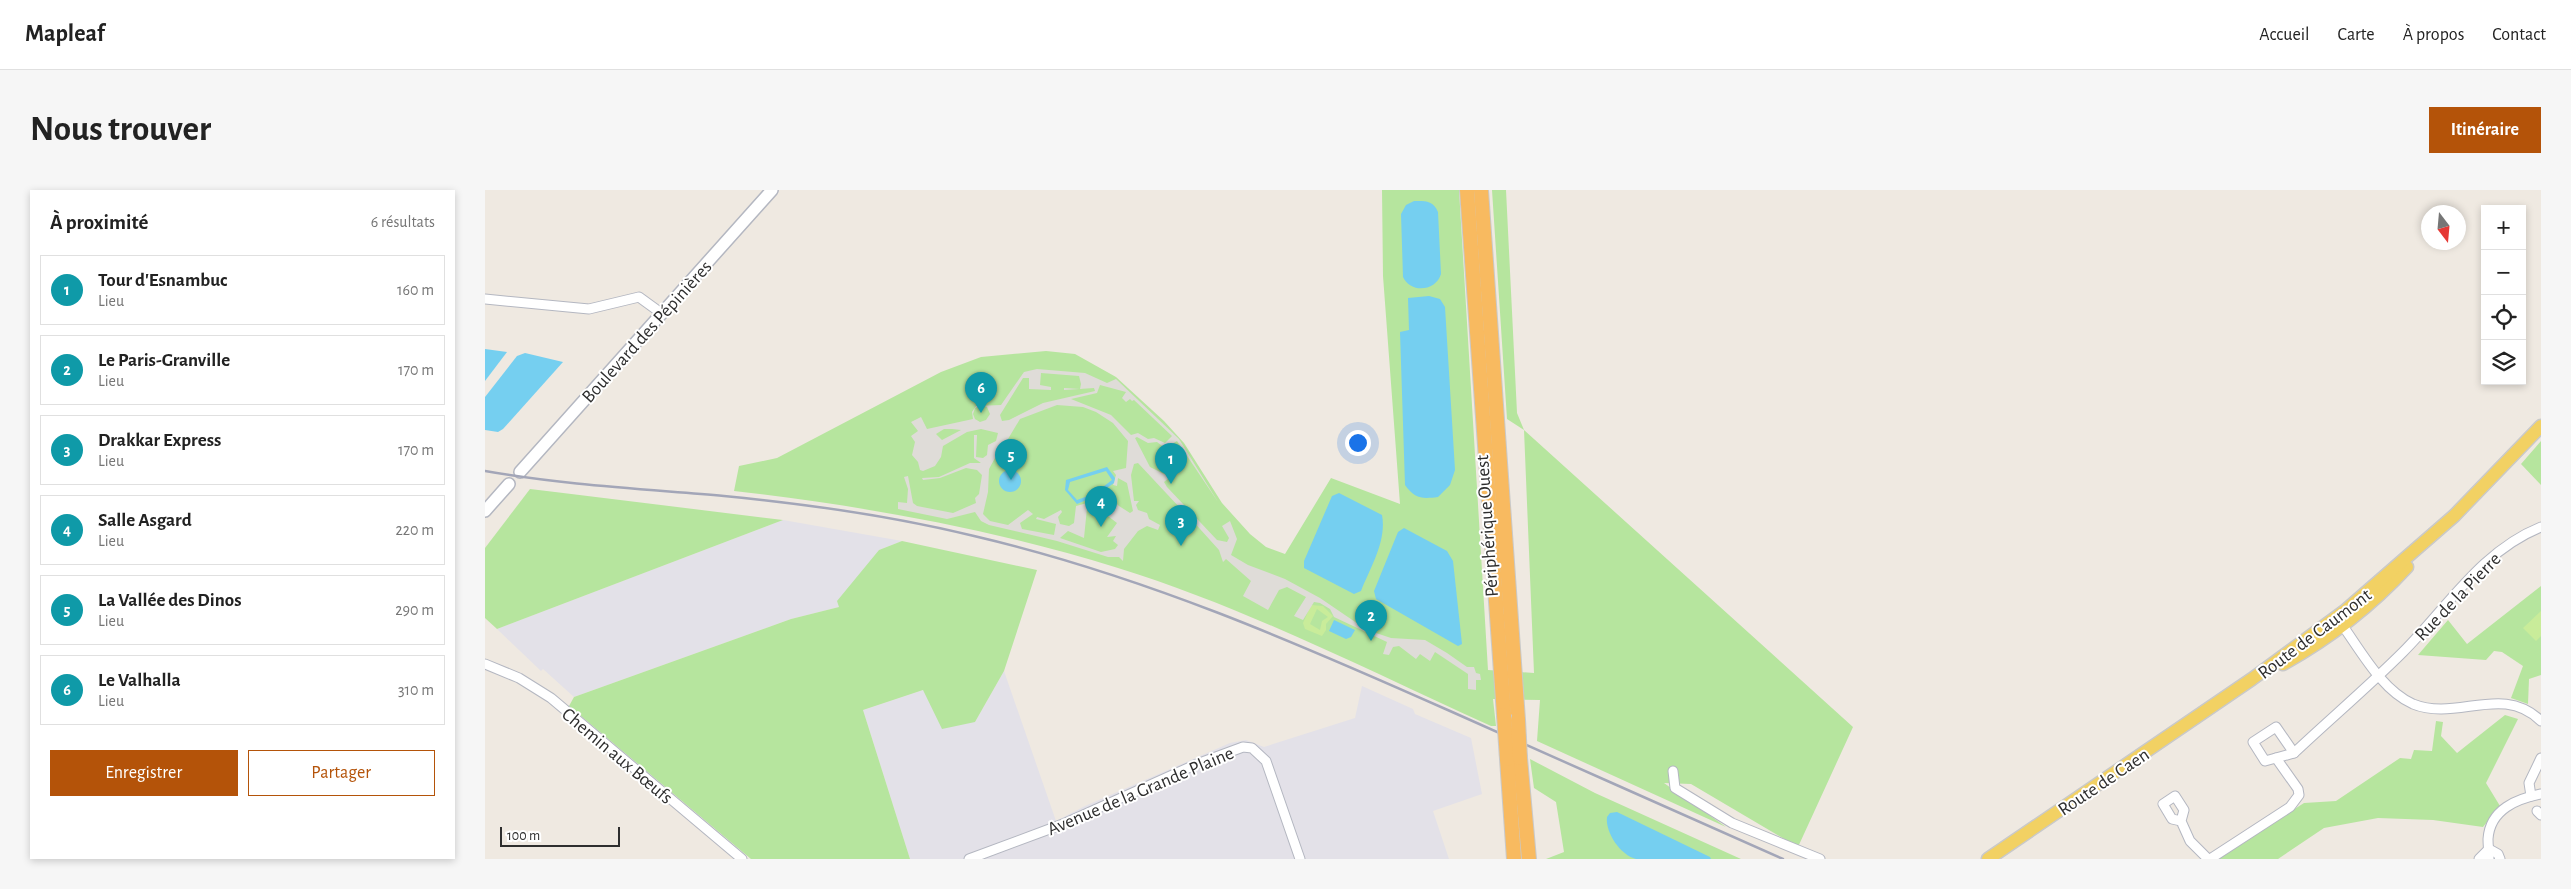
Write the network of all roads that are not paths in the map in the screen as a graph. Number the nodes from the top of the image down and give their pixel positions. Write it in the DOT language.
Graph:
graph roads {
  1 [pos="772,190"];
  2 [pos="1467,190"];
  3 [pos="1481,190"];
  4 [pos="485,299"];
  5 [pos="661,314"];
  6 [pos="2541,427"];
  7 [pos="520,472"];
  8 [pos="509,484"];
  9 [pos="485,511"];
  10 [pos="2541,527"];
  11 [pos="2339,620"];
  12 [pos="485,664"];
  13 [pos="2378,674"];
  14 [pos="1509,691"];
  15 [pos="2219,702"];
  16 [pos="2541,721"];
  17 [pos="2294,753"];
  18 [pos="2276,758"];
  19 [pos="2541,758"];
  20 [pos="1513,759"];
  21 [pos="1673,771"];
  22 [pos="2541,794"];
  23 [pos="2531,796"];
  24 [pos="2181,820"];
  25 [pos="2489,848"];
  26 [pos="742,859"];
  27 [pos="969,859"];
  28 [pos="1300,859"];
  29 [pos="1514,859"];
  30 [pos="1529,859"];
  31 [pos="1820,859"];
  32 [pos="1988,859"];
  33 [pos="2209,859"];
  34 [pos="2479,859"];
  35 [pos="2489,859"];
  36 [pos="2500,859"];
  1 -- 5 [label="main road, Boulevard des Pépinières"];
  2 -- 14 [label="highway, Périphérique Ouest"];
  3 -- 14 [label="highway, Périphérique Ouest"];
  4 -- 5 [label="street"];
  5 -- 7 [label="main road, Boulevard des Pépinières"];
  6 -- 11 [label="main road, Route de Caumont"];
  8 -- 9 [label="main road"];
  10 -- 13 [label="street, Rue de la Pierre"];
  11 -- 13 [label="street"];
  11 -- 15 [label="main road, Route de Caumont"];
  12 -- 26 [label="street, Chemin aux Bœufs"];
  13 -- 16 [label="street"];
  13 -- 17 [label="street, Rue de la Pierre"];
  14 -- 20 [label="highway, Périphérique Ouest, bridge"];
  14 -- 20 [label="highway, Périphérique Ouest, bridge"];
  15 -- 32 [label="main road, Route de Caen"];
  17 -- 18 [label="street"];
  17 -- 18 [label="street"];
  18 -- 33 [label="street"];
  19 -- 23 [label="street"];
  20 -- 29 [label="highway, Périphérique Ouest"];
  20 -- 30 [label="highway, Périphérique Ouest"];
  21 -- 31 [label="street"];
  22 -- 23 [label="street"];
  23 -- 25 [label="street"];
  24 -- 33 [label="street"];
  25 -- 34 [label="street"];
  25 -- 35 [label="street"];
  25 -- 36 [label="street"];
  27 -- 28 [label="street, Avenue de la Grande Plaine"];
}
